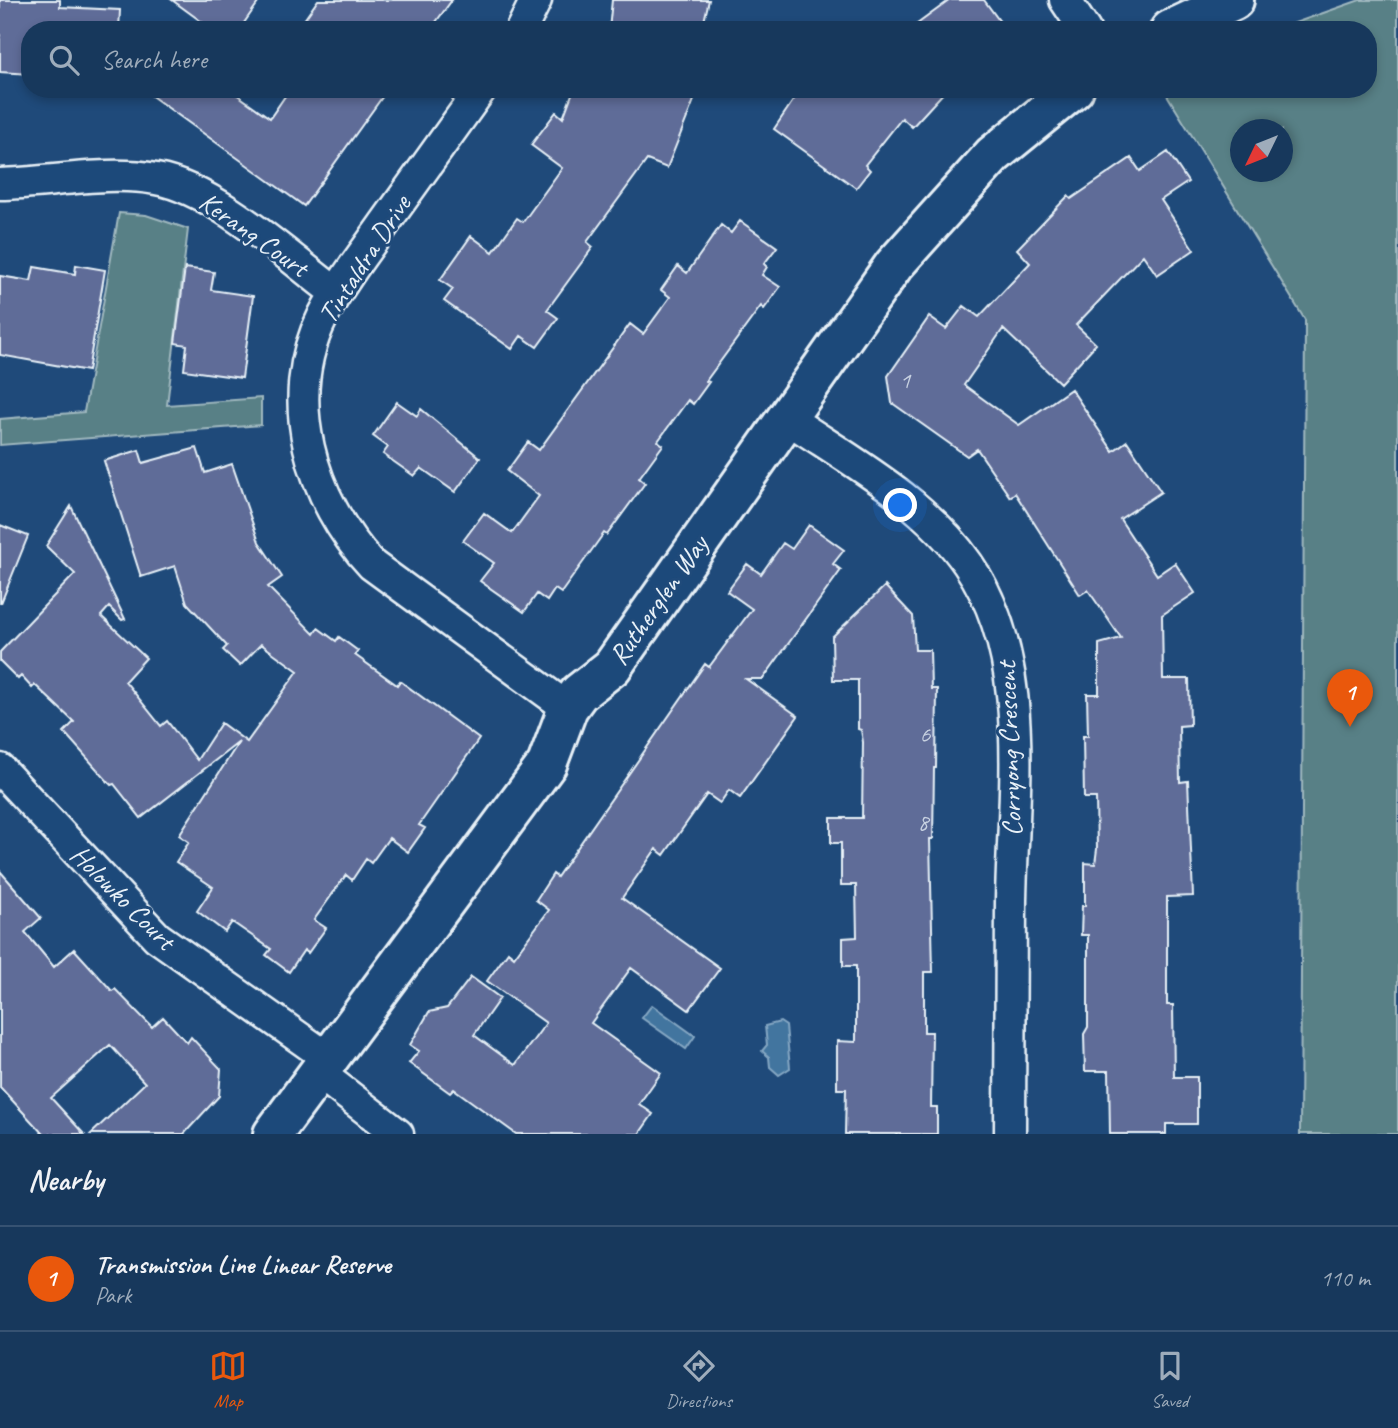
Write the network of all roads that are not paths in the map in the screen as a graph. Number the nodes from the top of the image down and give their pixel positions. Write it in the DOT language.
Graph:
graph roads {
  1 [pos="536,0"];
  2 [pos="1065,0"];
  3 [pos="1234,0"];
  4 [pos="526,21"];
  5 [pos="1079,21"];
  6 [pos="1189,21"];
  7 [pos="475,98"];
  8 [pos="1063,98"];
  9 [pos="0,184"];
  10 [pos="336,293"];
  11 [pos="787,418"];
  12 [pos="568,708"];
  13 [pos="0,769"];
  14 [pos="323,1065"];
  15 [pos="273,1134"];
  16 [pos="398,1134"];
  17 [pos="1010,1134"];
  1 -- 4 [label="street"];
  2 -- 5 [label="street"];
  3 -- 6 [label="street"];
  7 -- 10 [label="street, Tintaldra Drive"];
  8 -- 11 [label="street, Rutherglen Way"];
  9 -- 10 [label="street, Kerang Court"];
  10 -- 12 [label="street, Tintaldra Drive"];
  11 -- 12 [label="street, Rutherglen Way"];
  11 -- 17 [label="street, Corryong Crescent"];
  12 -- 14 [label="street, Rutherglen Way"];
  13 -- 14 [label="street, Holowko Court"];
  14 -- 15 [label="street, Rutherglen Way"];
  14 -- 16 [label="street, Holowko Court"];
}
